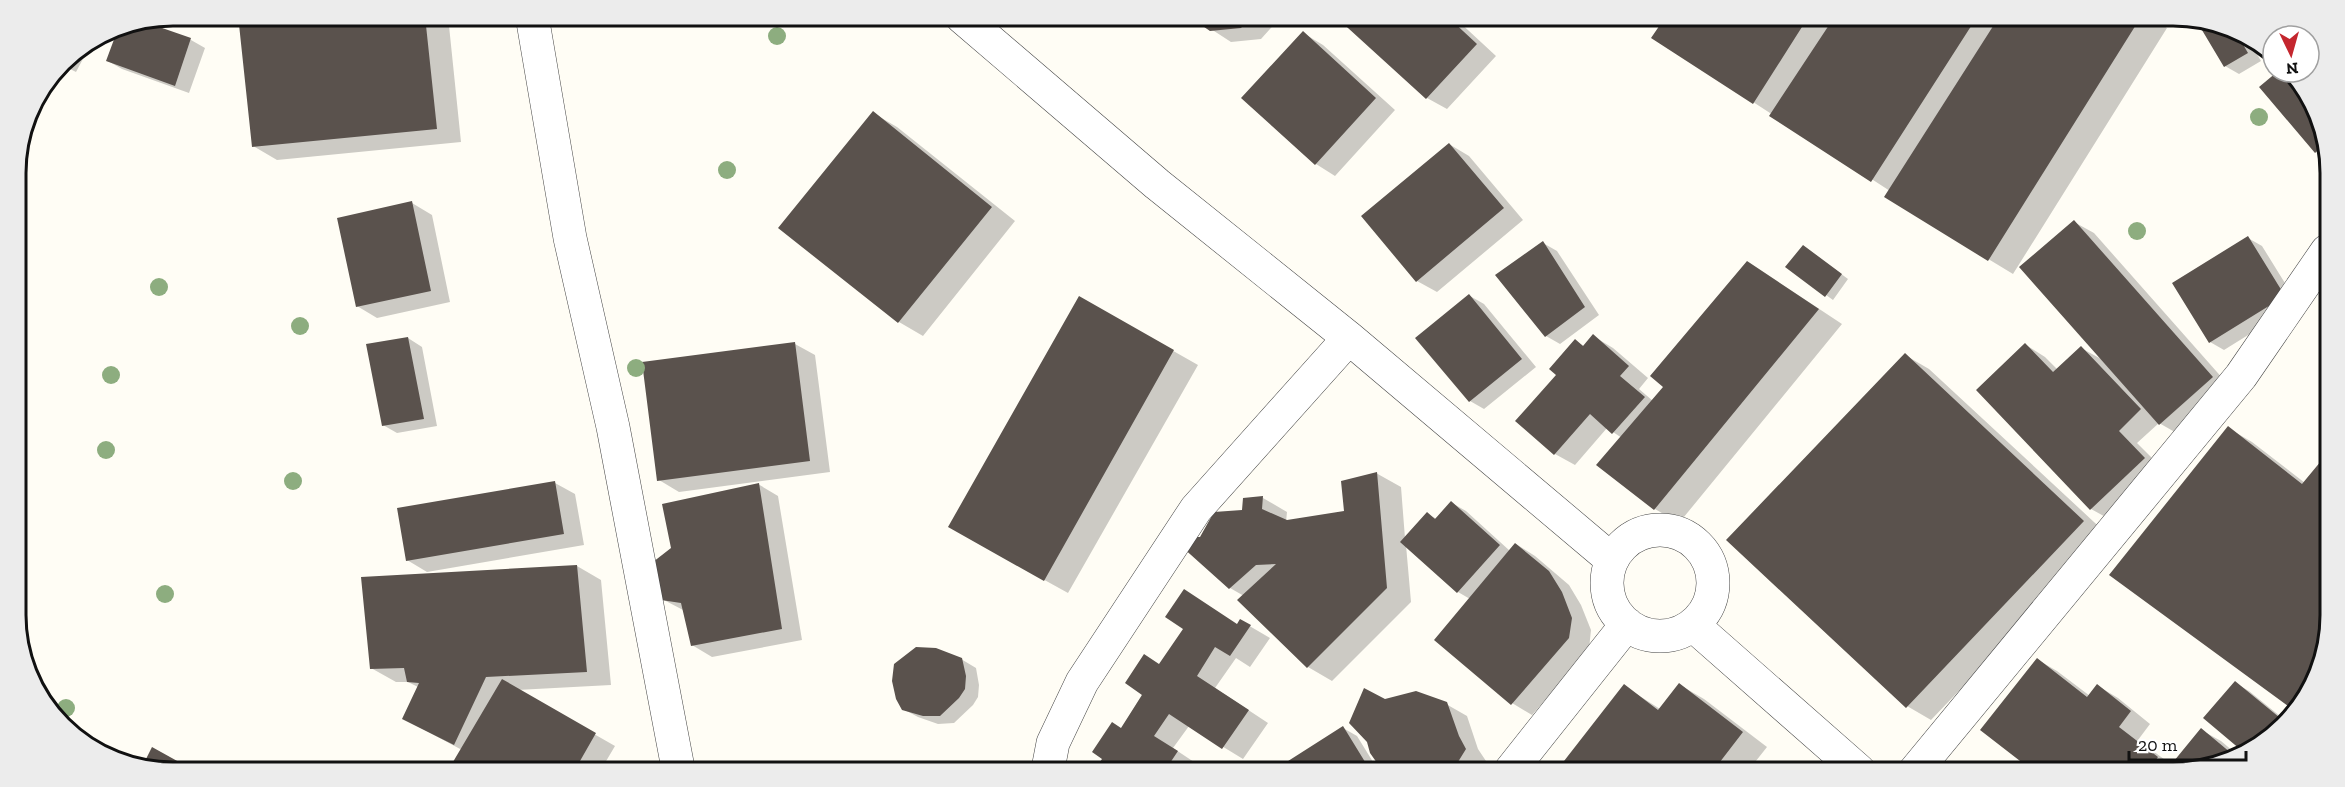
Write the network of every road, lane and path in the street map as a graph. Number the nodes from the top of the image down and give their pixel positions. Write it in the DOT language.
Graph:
graph roads {
  1 [pos="534,26"];
  2 [pos="973,26"];
  3 [pos="2319,260"];
  4 [pos="1349,338"];
  5 [pos="1612,560"];
  6 [pos="1627,624"];
  7 [pos="1693,625"];
  8 [pos="1518,761"];
  9 [pos="1848,761"];
  10 [pos="1923,761"];
  11 [pos="677,762"];
  12 [pos="1049,762"];
  1 -- 11 [label="street"];
  2 -- 4 [label="street"];
  3 -- 10 [label="street"];
  4 -- 5 [label="street"];
  4 -- 12 [label="street"];
  5 -- 6 [label="street"];
  5 -- 7 [label="street"];
  6 -- 7 [label="street"];
  6 -- 8 [label="street"];
  7 -- 9 [label="street"];
}
